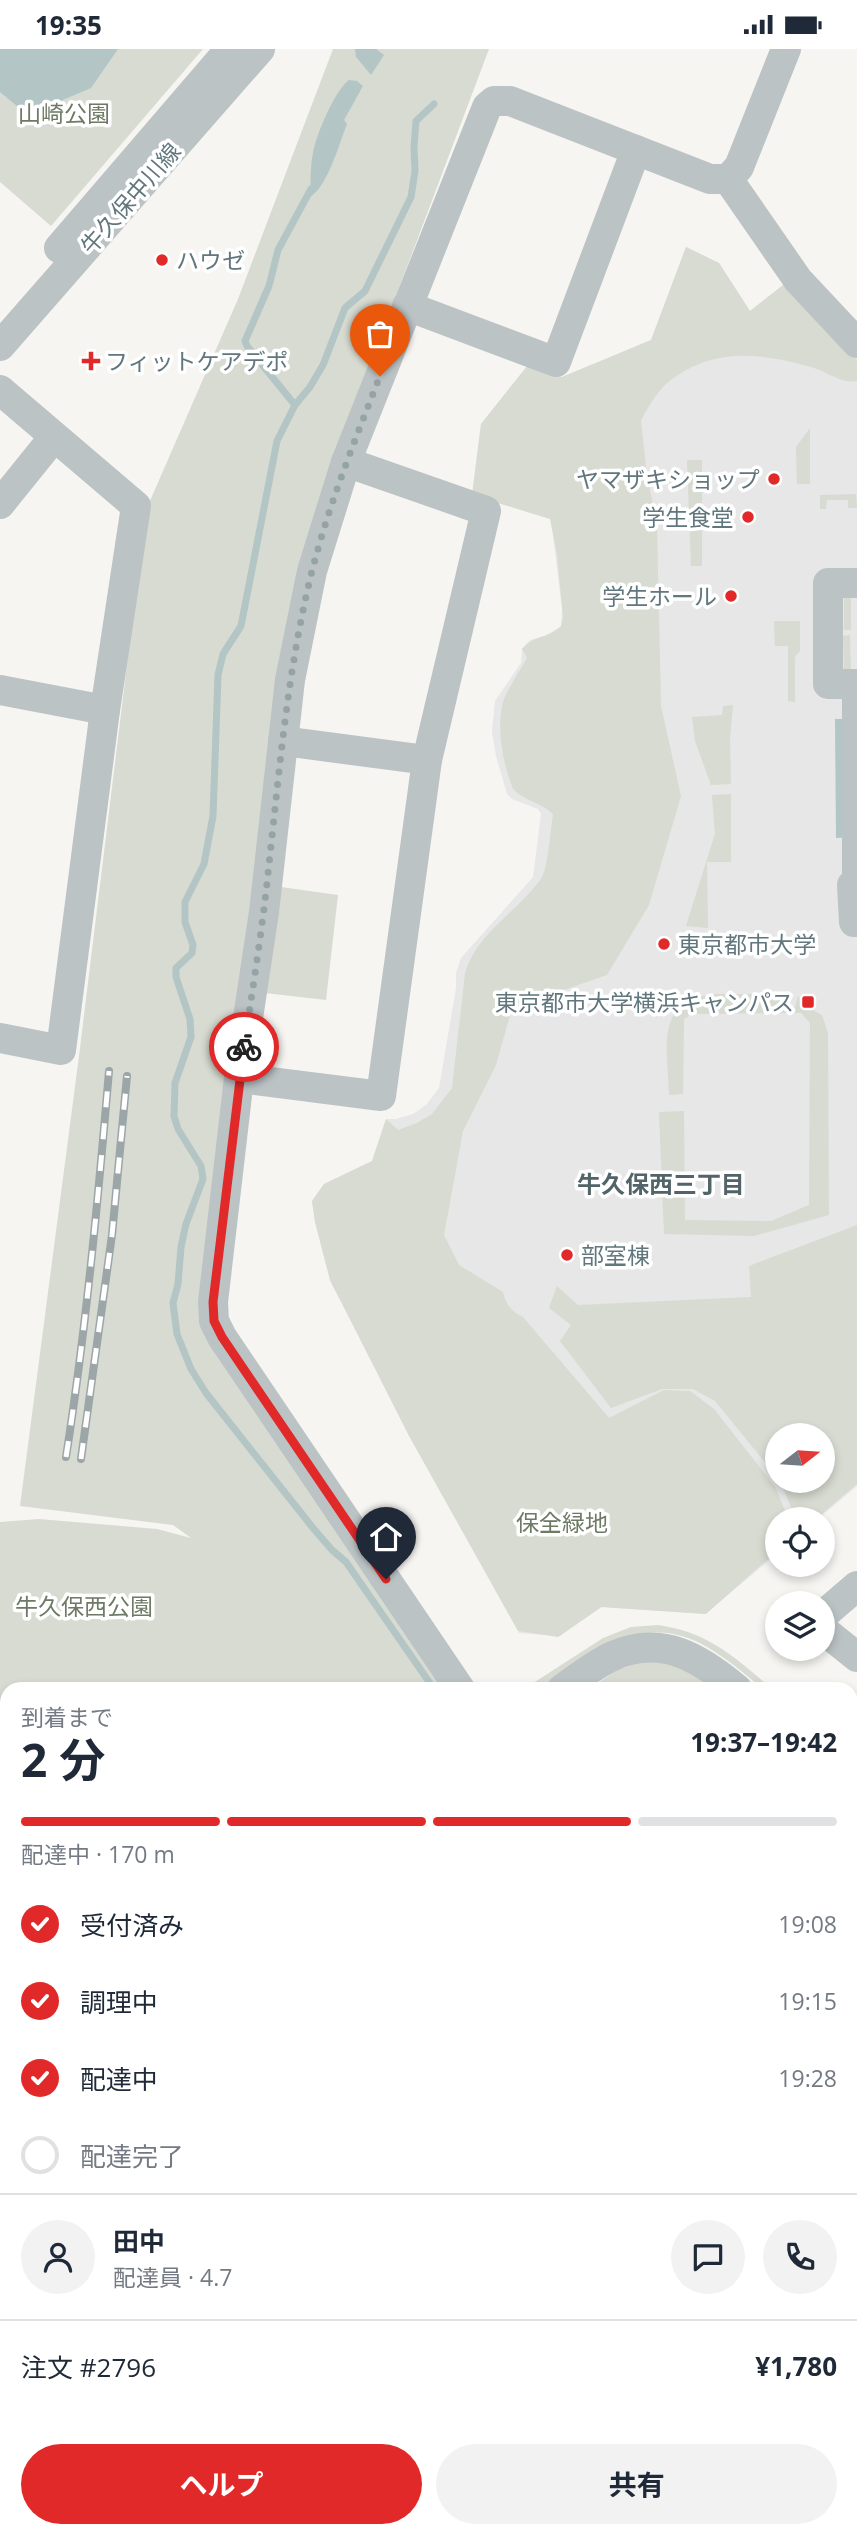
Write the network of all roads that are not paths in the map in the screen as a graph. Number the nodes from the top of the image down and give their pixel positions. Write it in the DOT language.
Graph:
graph roads {
  1 [pos="230,49"];
  2 [pos="260,49"];
  3 [pos="786,49"];
  4 [pos="636,150"];
  5 [pos="728,179"];
  6 [pos="407,306"];
  7 [pos="0,317"];
  8 [pos="857,344"];
  9 [pos="0,346"];
  10 [pos="0,390"];
  11 [pos="54,437"];
  12 [pos="346,462"];
  13 [pos="0,504"];
  14 [pos="857,583"];
  15 [pos="856,684"];
  16 [pos="0,690"];
  17 [pos="105,709"];
  18 [pos="283,741"];
  19 [pos="427,760"];
  20 [pos="854,922"];
  21 [pos="0,1038"];
  22 [pos="239,1078"];
  23 [pos="857,1586"];
  24 [pos="835,1605"];
  25 [pos="835,1639"];
  26 [pos="857,1657"];
  27 [pos="455,1682"];
  28 [pos="573,1682"];
  29 [pos="728,1682"];
  1 -- 7 [label="street, 牛久保中川線"];
  2 -- 9 [label="street, 牛久保中川線"];
  3 -- 5 [label="street"];
  4 -- 5 [label="street"];
  4 -- 6 [label="street"];
  4 -- 6 [label="street"];
  5 -- 8 [label="street"];
  6 -- 12 [label="street"];
  10 -- 11 [label="street"];
  11 -- 13 [label="street"];
  11 -- 17 [label="street"];
  12 -- 18 [label="street"];
  12 -- 19 [label="street"];
  14 -- 15 [label="street"];
  15 -- 20 [label="street"];
  16 -- 17 [label="street"];
  17 -- 21 [label="street"];
  18 -- 19 [label="street"];
  18 -- 22 [label="street"];
  19 -- 22 [label="street"];
  22 -- 27 [label="street"];
  23 -- 24 [label="street"];
  25 -- 26 [label="street"];
  28 -- 29 [label="street"];
}
